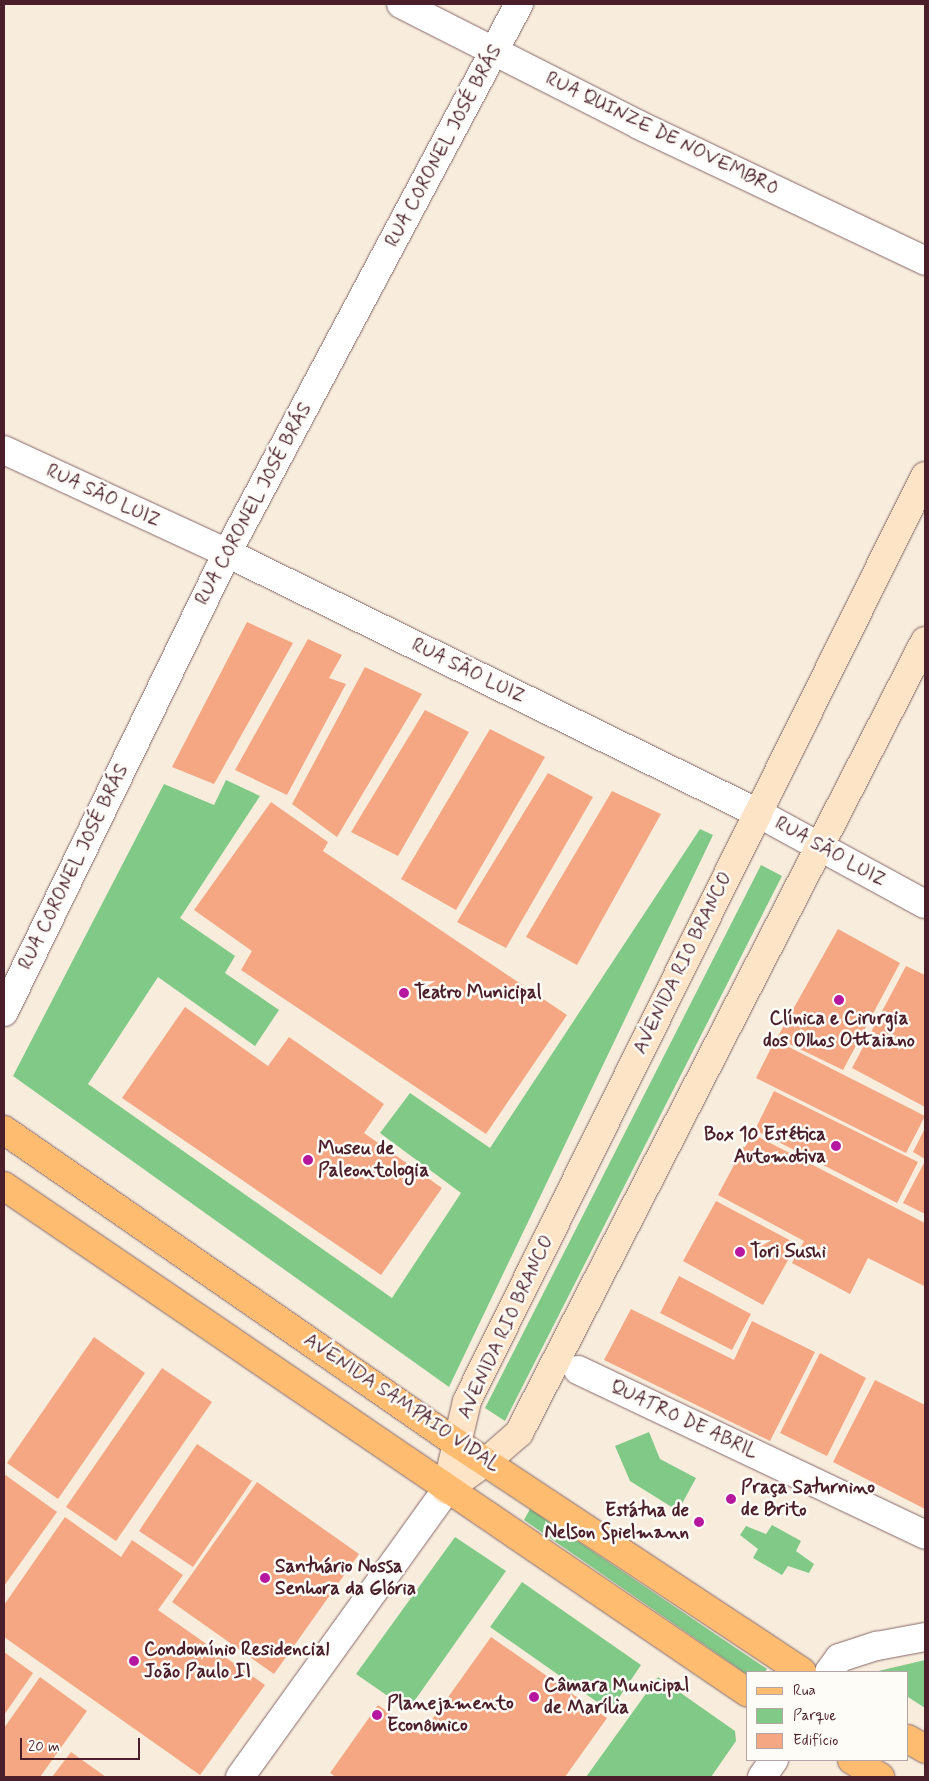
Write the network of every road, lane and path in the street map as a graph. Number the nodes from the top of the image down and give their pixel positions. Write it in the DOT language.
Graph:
graph roads {
  1 [pos="401,4"];
  2 [pos="519,4"];
  3 [pos="494,52"];
  4 [pos="925,261"];
  5 [pos="4,450"];
  6 [pos="925,476"];
  7 [pos="227,553"];
  8 [pos="925,641"];
  9 [pos="756,812"];
  10 [pos="821,846"];
  11 [pos="925,904"];
  12 [pos="4,1012"];
  13 [pos="4,1130"];
  14 [pos="4,1186"];
  15 [pos="578,1370"];
  16 [pos="455,1442"];
  17 [pos="487,1461"];
  18 [pos="446,1490"];
  19 [pos="925,1535"];
  20 [pos="924,1638"];
  21 [pos="801,1671"];
  22 [pos="830,1671"];
  23 [pos="746,1692"];
  24 [pos="909,1739"];
  25 [pos="925,1749"];
  26 [pos="773,1761"];
  27 [pos="854,1761"];
  28 [pos="240,1777"];
  29 [pos="762,1777"];
  30 [pos="880,1777"];
  1 -- 3 [label="street, RUA QUINZE DE NOVEMBRO"];
  2 -- 3 [label="street, RUA CORONEL JOSÉ BRÁS"];
  3 -- 4 [label="street, RUA QUINZE DE NOVEMBRO"];
  3 -- 7 [label="street, RUA CORONEL JOSÉ BRÁS"];
  5 -- 7 [label="street, RUA SÃO LUIZ"];
  6 -- 9 [label="main road, AVENIDA RIO BRANCO"];
  7 -- 9 [label="street, RUA SÃO LUIZ"];
  7 -- 12 [label="street, RUA CORONEL JOSÉ BRÁS"];
  8 -- 10 [label="main road"];
  9 -- 10 [label="street, RUA SÃO LUIZ"];
  9 -- 16 [label="main road, AVENIDA RIO BRANCO"];
  10 -- 11 [label="street, RUA SÃO LUIZ"];
  10 -- 17 [label="main road"];
  13 -- 16 [label="main road, AVENIDA SAMPAIO VIDAL"];
  14 -- 18 [label="main road"];
  15 -- 19 [label="street, QUATRO DE ABRIL"];
  16 -- 17 [label="main road, AVENIDA SAMPAIO VIDAL"];
  16 -- 18 [label="main road, AVENIDA RIO BRANCO"];
  17 -- 18 [label="main road"];
  17 -- 21 [label="main road, AVENIDA SAMPAIO VIDAL"];
  18 -- 23 [label="main road"];
  18 -- 28 [label="street"];
  20 -- 22 [label="street"];
  24 -- 25 [label="main road"];
  26 -- 29 [label="street"];
  27 -- 30 [label="main road"];
}
